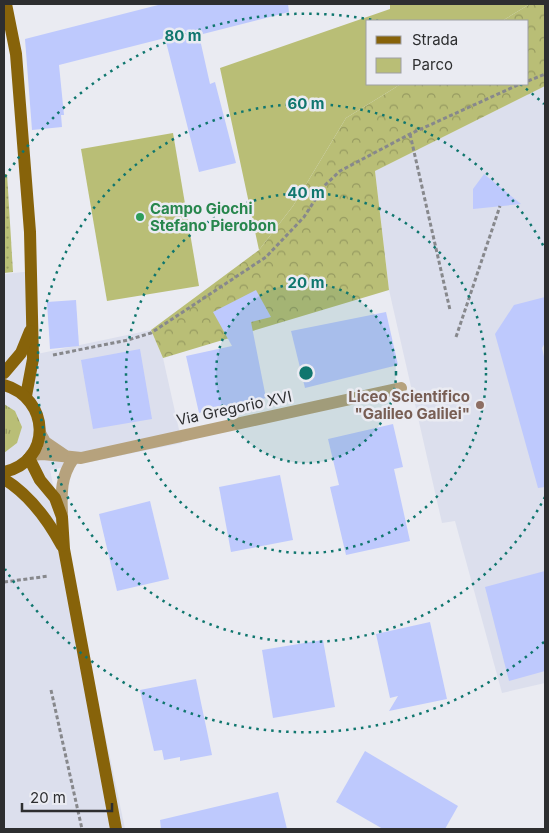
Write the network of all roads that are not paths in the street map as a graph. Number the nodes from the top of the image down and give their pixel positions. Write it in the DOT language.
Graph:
graph roads {
  1 [pos="6,4"];
  2 [pos="32,324"];
  3 [pos="4,373"];
  4 [pos="4,385"];
  5 [pos="401,388"];
  6 [pos="26,396"];
  7 [pos="40,433"];
  8 [pos="30,456"];
  9 [pos="73,459"];
  10 [pos="4,472"];
  11 [pos="4,479"];
  12 [pos="62,518"];
  13 [pos="64,549"];
  14 [pos="116,829"];
  1 -- 2 [label="main road"];
  2 -- 3 [label="main road"];
  2 -- 6 [label="main road"];
  4 -- 6 [label="main road"];
  5 -- 9 [label="street, Via Gregorio XVI"];
  6 -- 7 [label="main road"];
  7 -- 8 [label="main road"];
  7 -- 9 [label="street"];
  8 -- 9 [label="street, Via Gregorio XVI"];
  8 -- 10 [label="main road"];
  8 -- 12 [label="main road"];
  9 -- 12 [label="street"];
  11 -- 13 [label="main road"];
  12 -- 13 [label="main road"];
  13 -- 14 [label="main road"];
}
